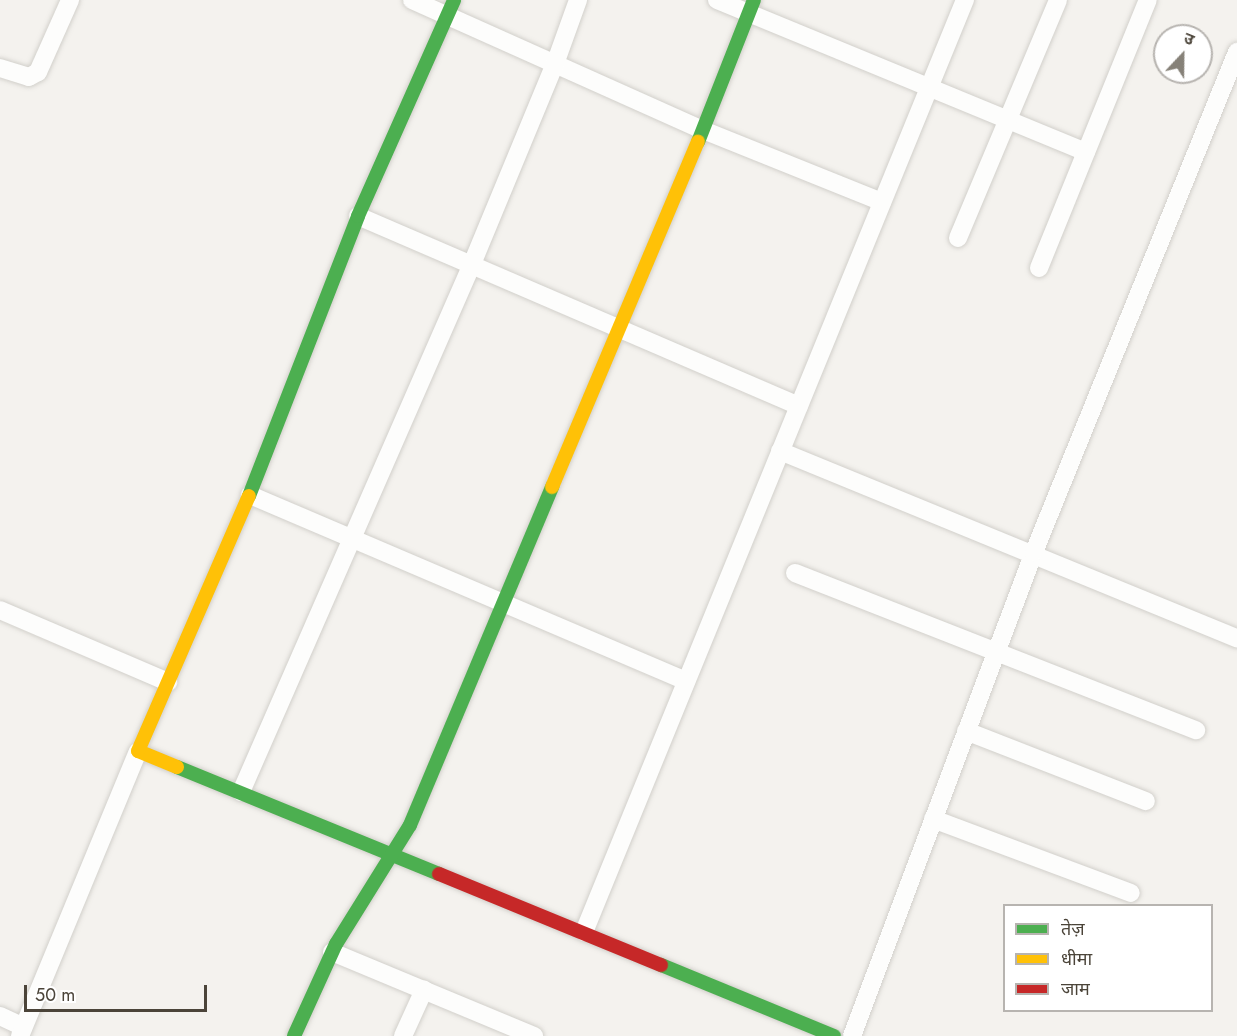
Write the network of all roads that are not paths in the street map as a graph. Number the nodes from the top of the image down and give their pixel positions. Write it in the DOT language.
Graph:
graph roads {
  1 [pos="70,0"];
  2 [pos="412,0"];
  3 [pos="578,0"];
  4 [pos="717,0"];
  5 [pos="965,0"];
  6 [pos="1058,0"];
  7 [pos="1148,0"];
  8 [pos="751,7"];
  9 [pos="452,8"];
  10 [pos="1237,52"];
  11 [pos="555,64"];
  12 [pos="0,68"];
  13 [pos="929,88"];
  14 [pos="1008,120"];
  15 [pos="703,130"];
  16 [pos="1086,152"];
  17 [pos="882,202"];
  18 [pos="358,216"];
  19 [pos="958,238"];
  20 [pos="472,264"];
  21 [pos="1039,268"];
  22 [pos="621,327"];
  23 [pos="799,406"];
  24 [pos="780,451"];
  25 [pos="250,495"];
  26 [pos="352,539"];
  27 [pos="1034,552"];
  28 [pos="795,573"];
  29 [pos="504,603"];
  30 [pos="0,610"];
  31 [pos="1237,638"];
  32 [pos="996,652"];
  33 [pos="686,681"];
  34 [pos="168,682"];
  35 [pos="966,730"];
  36 [pos="1196,730"];
  37 [pos="138,751"];
  38 [pos="241,792"];
  39 [pos="1146,801"];
  40 [pos="933,819"];
  41 [pos="395,854"];
  42 [pos="1131,893"];
  43 [pos="584,932"];
  44 [pos="332,952"];
  45 [pos="424,990"];
  46 [pos="0,1016"];
  47 [pos="22,1031"];
  48 [pos="294,1036"];
  49 [pos="404,1036"];
  50 [pos="534,1036"];
  51 [pos="834,1036"];
  52 [pos="852,1036"];
  1 -- 12 [label="street"];
  2 -- 9 [label="street"];
  3 -- 11 [label="street"];
  4 -- 8 [label="street"];
  5 -- 13 [label="street"];
  6 -- 14 [label="street"];
  7 -- 16 [label="street"];
  8 -- 13 [label="street"];
  8 -- 15 [label="street"];
  9 -- 11 [label="street"];
  9 -- 18 [label="street"];
  10 -- 27 [label="street"];
  11 -- 15 [label="street"];
  11 -- 20 [label="street"];
  13 -- 14 [label="street"];
  13 -- 17 [label="street"];
  14 -- 16 [label="street"];
  14 -- 19 [label="street"];
  15 -- 17 [label="street"];
  15 -- 22 [label="street"];
  16 -- 21 [label="street"];
  17 -- 23 [label="street"];
  18 -- 20 [label="street"];
  18 -- 25 [label="street"];
  20 -- 22 [label="street"];
  20 -- 26 [label="street"];
  22 -- 23 [label="street"];
  22 -- 29 [label="street"];
  23 -- 24 [label="street"];
  24 -- 27 [label="street"];
  24 -- 33 [label="street"];
  25 -- 26 [label="street"];
  25 -- 34 [label="street"];
  26 -- 29 [label="street"];
  26 -- 38 [label="street"];
  27 -- 31 [label="street"];
  27 -- 32 [label="street"];
  28 -- 32 [label="street"];
  29 -- 33 [label="street"];
  29 -- 41 [label="street"];
  30 -- 34 [label="street"];
  32 -- 35 [label="street"];
  32 -- 36 [label="street"];
  33 -- 43 [label="street"];
  34 -- 37 [label="street"];
  35 -- 39 [label="street"];
  35 -- 40 [label="street"];
  37 -- 38 [label="street"];
  37 -- 47 [label="street"];
  38 -- 41 [label="street"];
  40 -- 42 [label="street"];
  40 -- 52 [label="street"];
  41 -- 43 [label="street"];
  41 -- 44 [label="street"];
  43 -- 51 [label="street"];
  44 -- 45 [label="street"];
  44 -- 48 [label="street"];
  45 -- 49 [label="street"];
  45 -- 50 [label="street"];
  46 -- 47 [label="street"];
}
